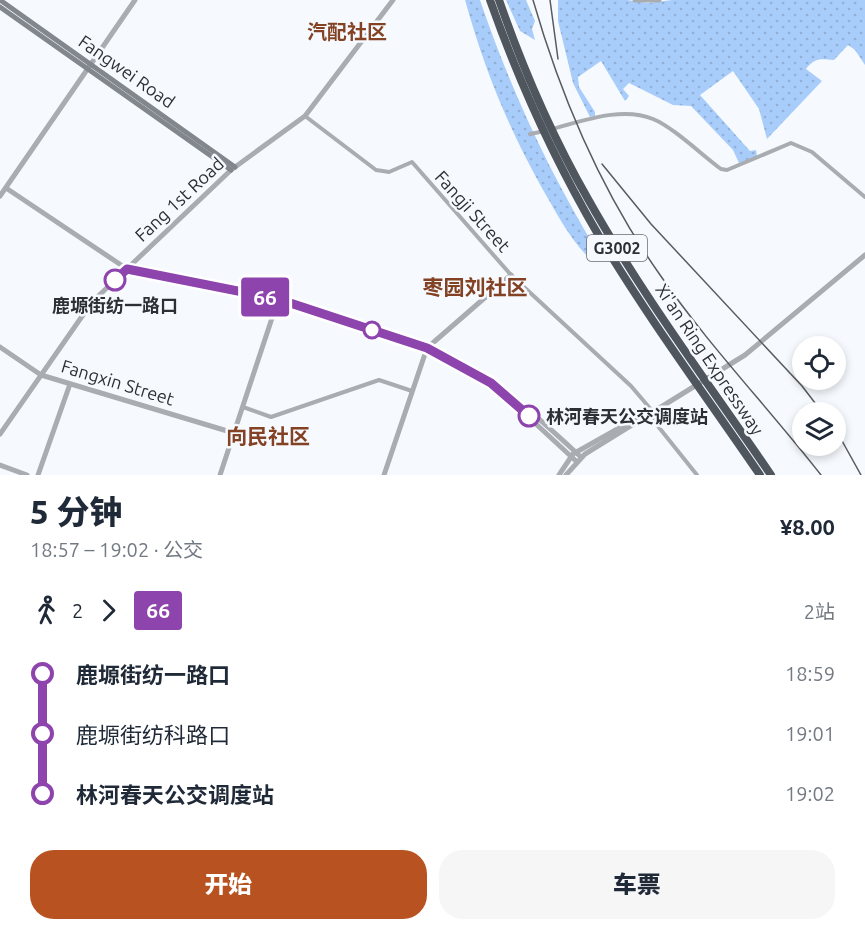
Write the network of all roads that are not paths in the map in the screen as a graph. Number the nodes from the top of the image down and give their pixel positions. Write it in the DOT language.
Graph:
graph roads {
  1 [pos="0,0"];
  2 [pos="135,0"];
  3 [pos="393,0"];
  4 [pos="490,0"];
  5 [pos="500,0"];
  6 [pos="635,0"];
  7 [pos="659,0"];
  8 [pos="0,7"];
  9 [pos="89,66"];
  10 [pos="305,116"];
  11 [pos="530,134"];
  12 [pos="233,169"];
  13 [pos="6,188"];
  14 [pos="0,196"];
  15 [pos="865,197"];
  16 [pos="865,255"];
  17 [pos="127,269"];
  18 [pos="512,275"];
  19 [pos="278,298"];
  20 [pos="428,346"];
  21 [pos="0,347"];
  22 [pos="41,375"];
  23 [pos="70,384"];
  24 [pos="412,391"];
  25 [pos="243,406"];
  26 [pos="654,413"];
  27 [pos="234,433"];
  28 [pos="0,434"];
  29 [pos="576,457"];
  30 [pos="0,465"];
  31 [pos="27,475"];
  32 [pos="38,475"];
  33 [pos="220,475"];
  34 [pos="384,475"];
  35 [pos="559,475"];
  36 [pos="566,475"];
  37 [pos="697,475"];
  38 [pos="760,475"];
  39 [pos="771,475"];
  1 -- 9 [label="main road, Fangwei Road"];
  2 -- 9 [label="street"];
  3 -- 10 [label="street, Fang 1st Road"];
  4 -- 38 [label="highway, Xi'an Ring Expressway / G3002"];
  5 -- 39 [label="highway, Xi'an Ring Expressway / G3002"];
  6 -- 7 [label="street"];
  8 -- 9 [label="main road, Fangwei Road"];
  9 -- 12 [label="main road, Fangwei Road"];
  9 -- 13 [label="street"];
  10 -- 12 [label="street, Fang 1st Road"];
  10 -- 18 [label="street, Fangji Street"];
  11 -- 15 [label="street"];
  12 -- 17 [label="street, Fang 1st Road"];
  13 -- 14 [label="street"];
  13 -- 17 [label="street"];
  16 -- 26 [label="street"];
  17 -- 19 [label="street"];
  17 -- 22 [label="street, Fang 1st Road"];
  18 -- 20 [label="street"];
  18 -- 26 [label="street, Fangji Street"];
  19 -- 20 [label="street"];
  19 -- 25 [label="street"];
  20 -- 24 [label="street"];
  20 -- 29 [label="street"];
  21 -- 22 [label="street, Fangxin Street"];
  22 -- 23 [label="street, Fangxin Street"];
  22 -- 28 [label="street, Fang 1st Road"];
  23 -- 27 [label="street, Fangxin Street"];
  23 -- 32 [label="street"];
  24 -- 25 [label="street"];
  24 -- 34 [label="street"];
  25 -- 27 [label="street"];
  26 -- 29 [label="street"];
  26 -- 37 [label="street, Fangji Street"];
  27 -- 33 [label="street"];
  29 -- 35 [label="street"];
  29 -- 36 [label="street"];
  30 -- 31 [label="street"];
}
